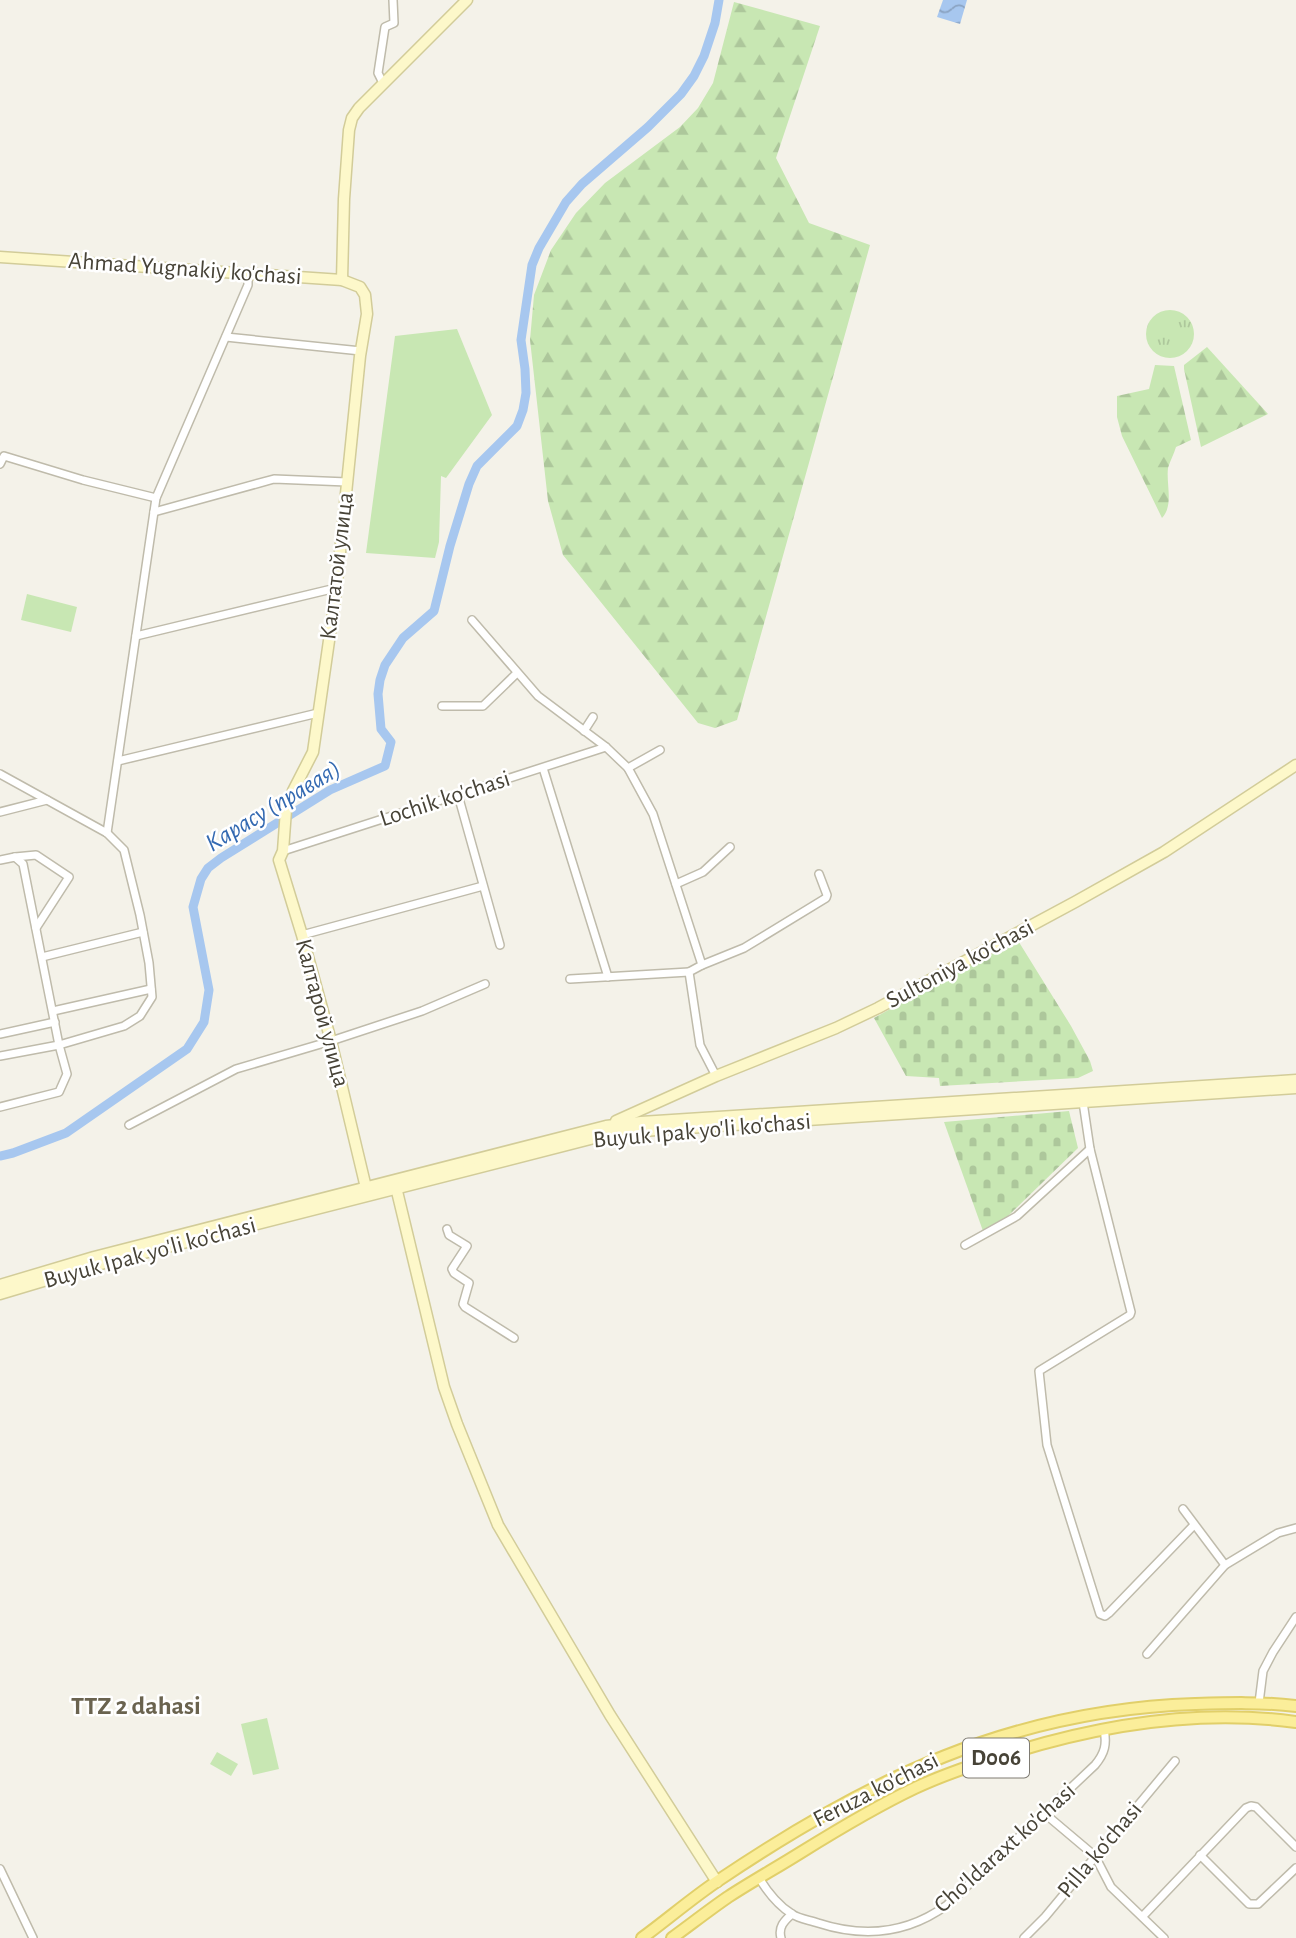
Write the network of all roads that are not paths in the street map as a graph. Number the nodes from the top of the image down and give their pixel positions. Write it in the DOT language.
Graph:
graph roads {
  1 [pos="393,0"];
  2 [pos="467,0"];
  3 [pos="383,83"];
  4 [pos="0,257"];
  5 [pos="248,274"];
  6 [pos="342,280"];
  7 [pos="365,295"];
  8 [pos="226,337"];
  9 [pos="360,351"];
  10 [pos="0,464"];
  11 [pos="347,482"];
  12 [pos="156,498"];
  13 [pos="154,512"];
  14 [pos="336,588"];
  15 [pos="472,620"];
  16 [pos="136,636"];
  17 [pos="517,673"];
  18 [pos="442,706"];
  19 [pos="318,713"];
  20 [pos="593,718"];
  21 [pos="584,731"];
  22 [pos="606,747"];
  23 [pos="660,750"];
  24 [pos="118,761"];
  25 [pos="1296,765"];
  26 [pos="544,768"];
  27 [pos="628,768"];
  28 [pos="0,774"];
  29 [pos="458,795"];
  30 [pos="48,800"];
  31 [pos="0,812"];
  32 [pos="284,831"];
  33 [pos="107,833"];
  34 [pos="730,847"];
  35 [pos="283,851"];
  36 [pos="15,857"];
  37 [pos="0,860"];
  38 [pos="820,874"];
  39 [pos="676,884"];
  40 [pos="483,886"];
  41 [pos="36,928"];
  42 [pos="143,932"];
  43 [pos="302,936"];
  44 [pos="499,945"];
  45 [pos="42,957"];
  46 [pos="702,965"];
  47 [pos="689,972"];
  48 [pos="608,976"];
  49 [pos="570,979"];
  50 [pos="485,984"];
  51 [pos="151,989"];
  52 [pos="53,1011"];
  53 [pos="55,1022"];
  54 [pos="0,1034"];
  55 [pos="331,1041"];
  56 [pos="59,1045"];
  57 [pos="0,1056"];
  58 [pos="716,1076"];
  59 [pos="1296,1080"];
  60 [pos="1296,1088"];
  61 [pos="1083,1098"];
  62 [pos="0,1107"];
  63 [pos="129,1125"];
  64 [pos="606,1126"];
  65 [pos="1090,1149"];
  66 [pos="395,1185"];
  67 [pos="367,1192"];
  68 [pos="447,1229"];
  69 [pos="965,1245"];
  70 [pos="0,1284"];
  71 [pos="0,1294"];
  72 [pos="514,1338"];
  73 [pos="1182,1509"];
  74 [pos="1194,1525"];
  75 [pos="1296,1528"];
  76 [pos="1225,1565"];
  77 [pos="1296,1617"];
  78 [pos="1147,1654"];
  79 [pos="1259,1703"];
  80 [pos="1296,1706"];
  81 [pos="1296,1722"];
  82 [pos="1104,1730"];
  83 [pos="1175,1761"];
  84 [pos="1044,1813"];
  85 [pos="1296,1847"];
  86 [pos="1200,1855"];
  87 [pos="1095,1856"];
  88 [pos="1296,1868"];
  89 [pos="0,1869"];
  90 [pos="759,1878"];
  91 [pos="717,1882"];
  92 [pos="727,1898"];
  93 [pos="792,1914"];
  94 [pos="1143,1916"];
  95 [pos="33,1938"];
  96 [pos="642,1938"];
  97 [pos="672,1938"];
  98 [pos="781,1938"];
  99 [pos="1024,1938"];
  100 [pos="1164,1938"];
  1 -- 3 [label="street"];
  2 -- 3 [label="street"];
  3 -- 6 [label="street"];
  4 -- 5 [label="street, Ahmad Yugnakiy ko'chasi"];
  5 -- 6 [label="street, Ahmad Yugnakiy ko'chasi"];
  5 -- 8 [label="street"];
  6 -- 7 [label="street, Ahmad Yugnakiy ko'chasi"];
  7 -- 9 [label="street, Калтатой улица"];
  8 -- 9 [label="street"];
  8 -- 12 [label="street"];
  9 -- 11 [label="street, Калтатой улица"];
  10 -- 12 [label="street"];
  11 -- 13 [label="street"];
  11 -- 14 [label="street, Калтатой улица"];
  12 -- 13 [label="street"];
  13 -- 16 [label="street"];
  14 -- 16 [label="street"];
  14 -- 19 [label="street, Калтатой улица"];
  15 -- 17 [label="street"];
  16 -- 24 [label="street"];
  17 -- 18 [label="street"];
  17 -- 21 [label="street"];
  19 -- 24 [label="street"];
  19 -- 32 [label="street, Калтатой улица"];
  20 -- 21 [label="street"];
  21 -- 22 [label="street"];
  22 -- 26 [label="street, Lochik ko'chasi"];
  22 -- 27 [label="street"];
  23 -- 27 [label="street"];
  24 -- 33 [label="street"];
  25 -- 58 [label="street, Sultoniya ko'chasi"];
  26 -- 29 [label="street, Lochik ko'chasi"];
  26 -- 48 [label="street"];
  27 -- 39 [label="street"];
  28 -- 30 [label="street"];
  29 -- 35 [label="street, Lochik ko'chasi"];
  29 -- 40 [label="street"];
  30 -- 31 [label="street"];
  30 -- 33 [label="street"];
  32 -- 35 [label="street, Калтарой улица"];
  33 -- 42 [label="street"];
  34 -- 39 [label="street"];
  35 -- 43 [label="street, Калтарой улица"];
  36 -- 37 [label="street"];
  36 -- 41 [label="street"];
  36 -- 41 [label="street"];
  38 -- 46 [label="street"];
  39 -- 46 [label="street"];
  40 -- 43 [label="street"];
  40 -- 44 [label="street"];
  41 -- 45 [label="street"];
  42 -- 45 [label="street"];
  42 -- 51 [label="street"];
  43 -- 55 [label="street, Калтарой улица"];
  45 -- 52 [label="street"];
  46 -- 47 [label="street"];
  47 -- 48 [label="street"];
  47 -- 58 [label="street"];
  48 -- 49 [label="street"];
  50 -- 55 [label="street"];
  51 -- 52 [label="street"];
  51 -- 56 [label="street"];
  52 -- 53 [label="street"];
  53 -- 54 [label="street"];
  53 -- 56 [label="street"];
  55 -- 63 [label="street"];
  55 -- 67 [label="street, Калтарой улица"];
  56 -- 57 [label="street"];
  56 -- 62 [label="street"];
  58 -- 64 [label="street, Sultoniya ko'chasi"];
  59 -- 61 [label="street, Buyuk Ipak yo'li ko'chasi"];
  60 -- 61 [label="street, Buyuk Ipak yo'li ko'chasi"];
  61 -- 64 [label="street, Buyuk Ipak yo'li ko'chasi"];
  61 -- 65 [label="street"];
  61 -- 66 [label="street, Buyuk Ipak yo'li ko'chasi"];
  64 -- 66 [label="street, Buyuk Ipak yo'li ko'chasi"];
  65 -- 69 [label="street"];
  65 -- 74 [label="street"];
  66 -- 67 [label="street, Buyuk Ipak yo'li ko'chasi"];
  66 -- 91 [label="street"];
  67 -- 70 [label="street, Buyuk Ipak yo'li ko'chasi"];
  67 -- 71 [label="street, Buyuk Ipak yo'li ko'chasi"];
  68 -- 72 [label="street"];
  73 -- 74 [label="street"];
  74 -- 76 [label="street"];
  75 -- 76 [label="street"];
  76 -- 78 [label="street"];
  77 -- 79 [label="street"];
  79 -- 80 [label="main road, Feruza ko'chasi / D006"];
  79 -- 91 [label="main road, Feruza ko'chasi / D006"];
  81 -- 82 [label="main road, Feruza ko'chasi / D006"];
  82 -- 84 [label="street, Cho'ldaraxt ko'chasi"];
  82 -- 90 [label="main road, Feruza ko'chasi / D006"];
  83 -- 87 [label="street, Pilla ko‘chasi"];
  84 -- 87 [label="street"];
  84 -- 93 [label="street, Cho'ldaraxt ko'chasi"];
  85 -- 86 [label="street"];
  86 -- 88 [label="street"];
  86 -- 94 [label="street"];
  87 -- 94 [label="street"];
  87 -- 99 [label="street, Pilla ko‘chasi"];
  89 -- 95 [label="street"];
  90 -- 92 [label="main road, Feruza ko'chasi / D006"];
  90 -- 93 [label="street, Cho'ldaraxt ko'chasi"];
  91 -- 92 [label="main road"];
  91 -- 96 [label="main road, D006"];
  92 -- 97 [label="main road, D006"];
  93 -- 98 [label="street"];
  94 -- 100 [label="street"];
}
